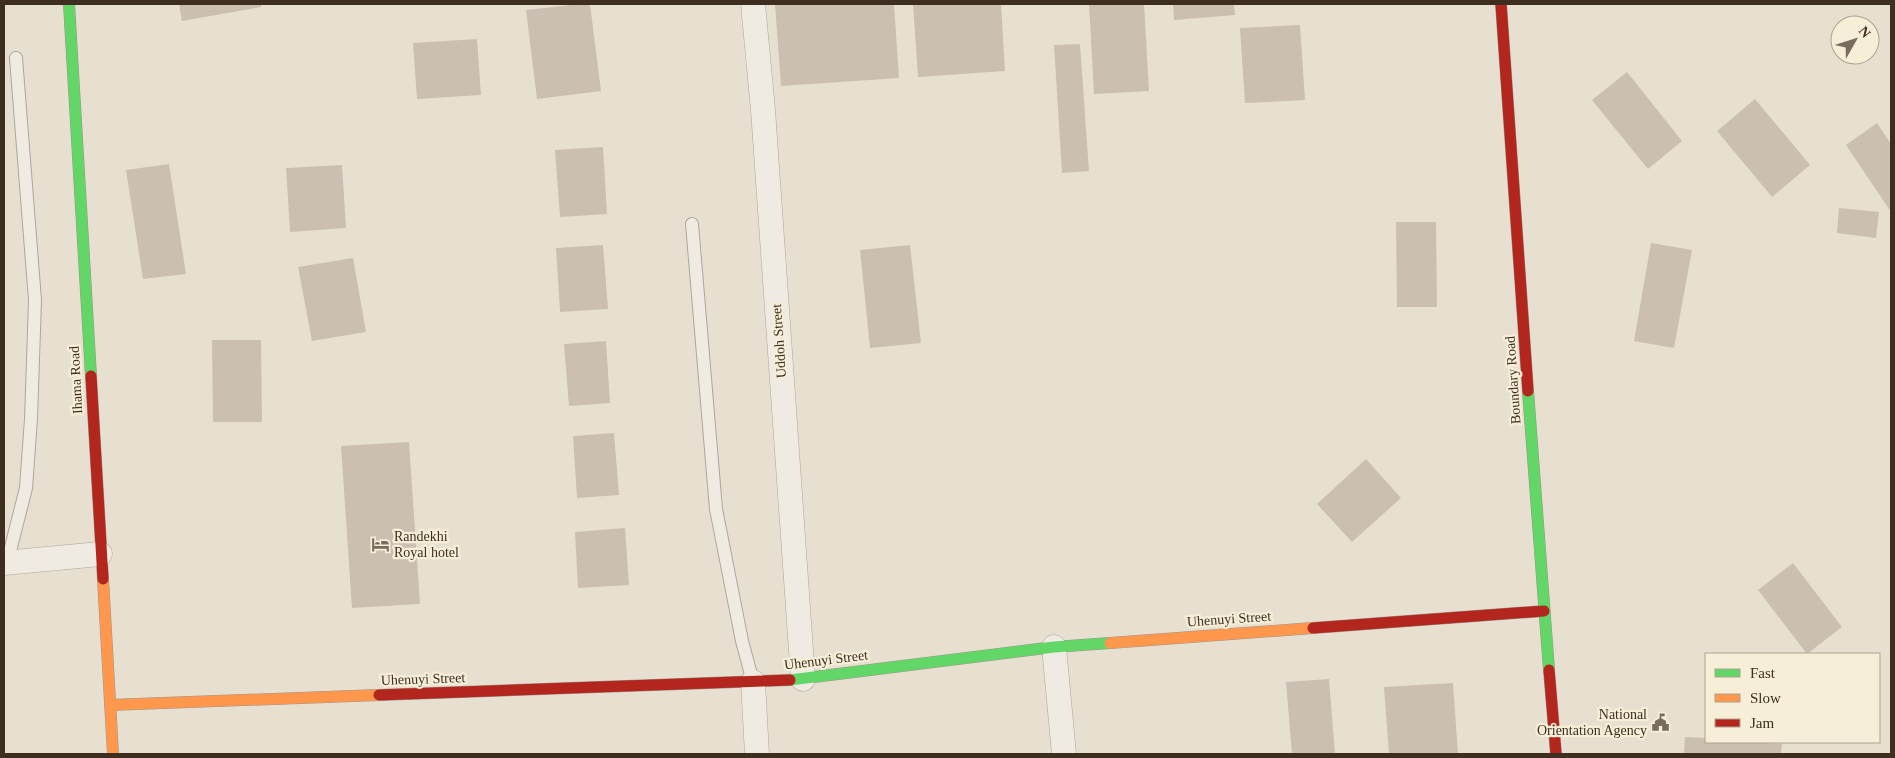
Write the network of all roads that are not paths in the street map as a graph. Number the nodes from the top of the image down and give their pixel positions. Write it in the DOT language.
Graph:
graph roads {
  1 [pos="69,4"];
  2 [pos="753,4"];
  3 [pos="1501,4"];
  4 [pos="16,58"];
  5 [pos="692,224"];
  6 [pos="100,554"];
  7 [pos="6,563"];
  8 [pos="1544,611"];
  9 [pos="1054,646"];
  10 [pos="803,679"];
  11 [pos="753,682"];
  12 [pos="110,705"];
  13 [pos="113,754"];
  14 [pos="758,754"];
  15 [pos="1064,754"];
  16 [pos="1556,754"];
  1 -- 6 [label="street, Ihama Road"];
  2 -- 10 [label="street, Uddoh Street"];
  3 -- 8 [label="street, Boundary Road"];
  4 -- 7 [label="lane"];
  5 -- 11 [label="lane"];
  6 -- 7 [label="street"];
  6 -- 12 [label="street, Ihama Road"];
  8 -- 9 [label="street, Uhenuyi Street"];
  8 -- 16 [label="street, Boundary Road"];
  9 -- 10 [label="street, Uhenuyi Street"];
  9 -- 15 [label="street"];
  10 -- 11 [label="street, Uhenuyi Street"];
  11 -- 12 [label="street, Uhenuyi Street"];
  11 -- 14 [label="street"];
  12 -- 13 [label="street, Ihama Road"];
}
